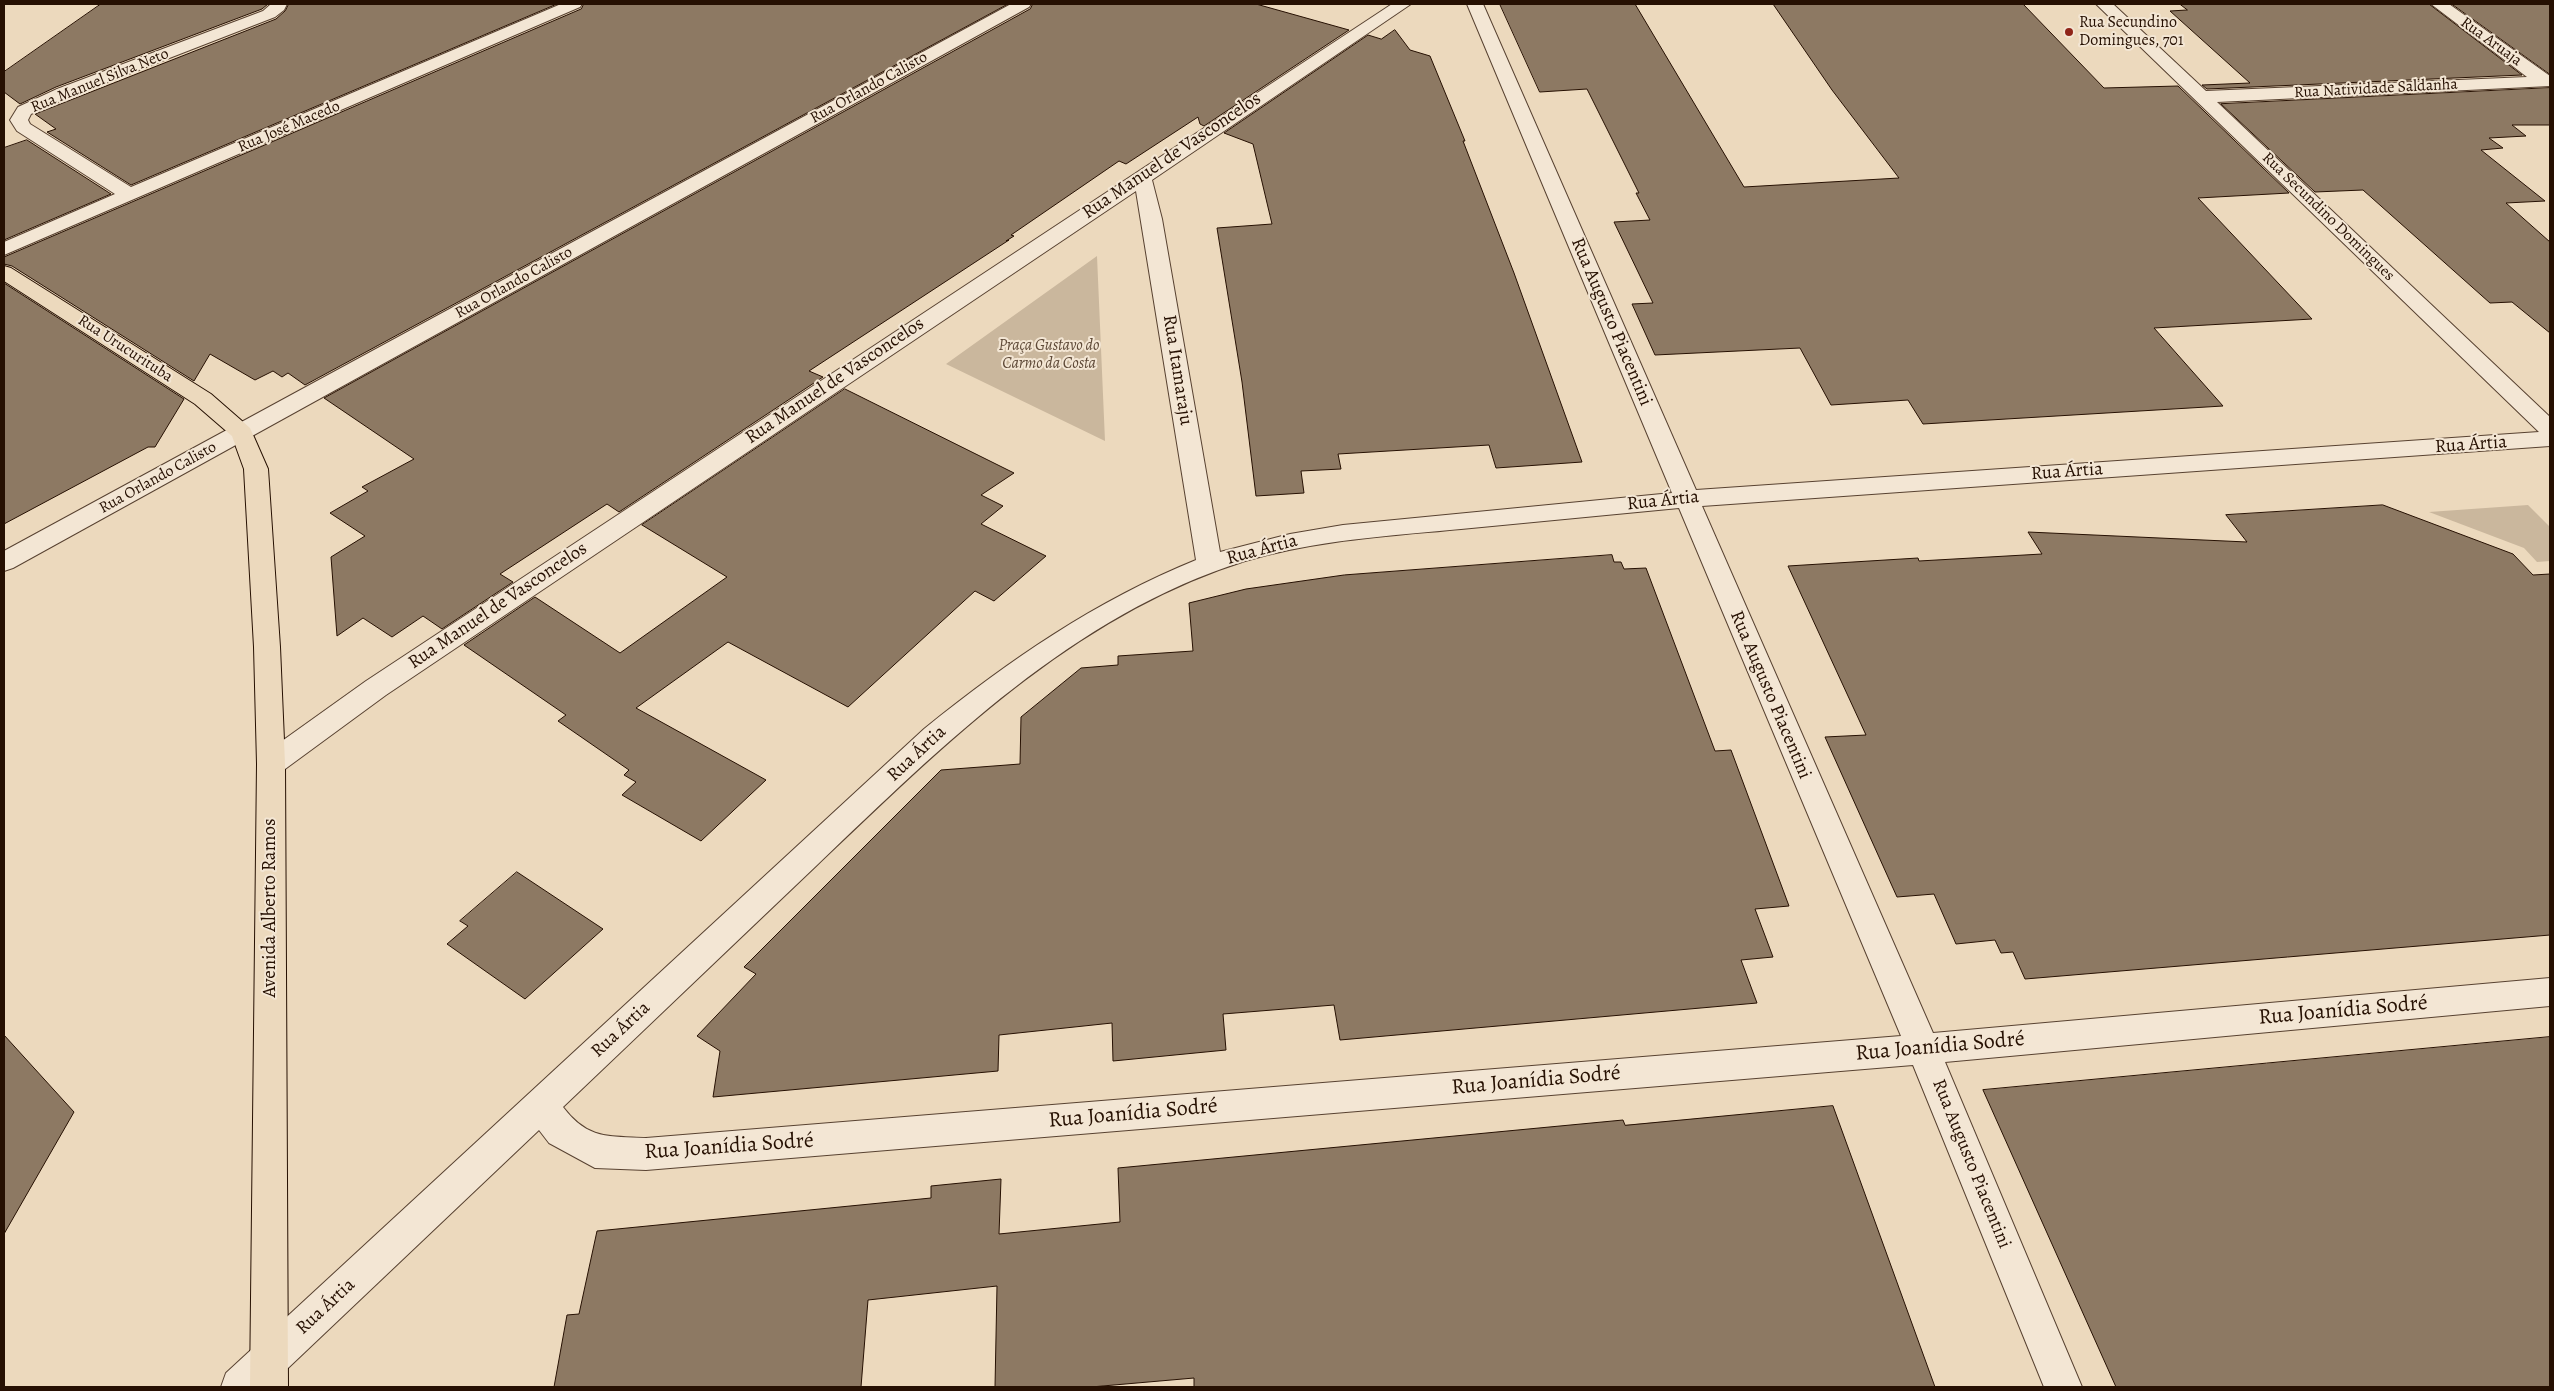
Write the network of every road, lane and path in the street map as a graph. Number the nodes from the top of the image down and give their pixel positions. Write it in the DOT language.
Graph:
graph roads {
  1 [pos="278,4"];
  2 [pos="574,4"];
  3 [pos="1023,4"];
  4 [pos="1403,4"];
  5 [pos="1475,4"];
  6 [pos="2104,4"];
  7 [pos="2438,4"];
  8 [pos="2547,81"];
  9 [pos="2202,98"];
  10 [pos="1142,176"];
  11 [pos="130,195"];
  12 [pos="4,249"];
  13 [pos="4,272"];
  14 [pos="2550,430"];
  15 [pos="242,433"];
  16 [pos="2550,439"];
  17 [pos="1686,498"];
  18 [pos="4,562"];
  19 [pos="1209,564"];
  20 [pos="271,764"];
  21 [pos="2550,992"];
  22 [pos="1923,1049"];
  23 [pos="541,1105"];
  24 [pos="268,1374"];
  25 [pos="240,1387"];
  26 [pos="2063,1387"];
  1 -- 11 [label="street, Rua Manuel Silva Neto"];
  2 -- 11 [label="street, Rua José Macedo"];
  3 -- 15 [label="street, Rua Orlando Calisto"];
  4 -- 10 [label="street, Rua Manuel de Vasconcelos"];
  5 -- 17 [label="street, Rua Augusto Piacentini"];
  6 -- 9 [label="street, Rua Secundino Domingues"];
  7 -- 8 [label="street, Rua Aruaja"];
  8 -- 9 [label="street, Rua Natividade Saldanha"];
  9 -- 14 [label="street, Rua Secundino Domingues"];
  10 -- 19 [label="street, Rua Itamaraju"];
  10 -- 20 [label="street, Rua Manuel de Vasconcelos"];
  11 -- 12 [label="street, Rua José Macedo"];
  13 -- 15 [label="main road, Rua Urucurituba"];
  15 -- 18 [label="street, Rua Orlando Calisto"];
  15 -- 20 [label="main road, Avenida Alberto Ramos"];
  16 -- 17 [label="street, Rua Ártia"];
  17 -- 19 [label="street, Rua Ártia"];
  17 -- 22 [label="street, Rua Augusto Piacentini"];
  19 -- 23 [label="street, Rua Ártia"];
  20 -- 24 [label="main road, Avenida Alberto Ramos"];
  21 -- 22 [label="street, Rua Joanídia Sodré"];
  22 -- 23 [label="street, Rua Joanídia Sodré"];
  22 -- 26 [label="street, Rua Augusto Piacentini"];
  23 -- 24 [label="street, Rua Ártia"];
  24 -- 25 [label="street, Rua Ártia"];
}
